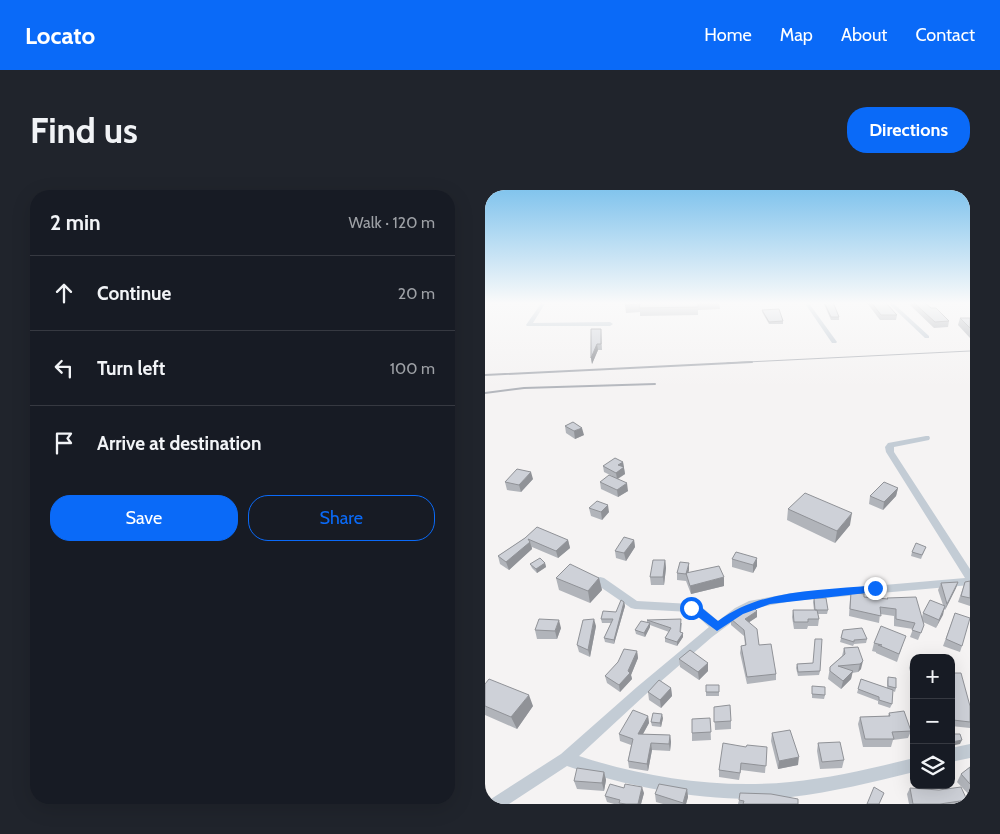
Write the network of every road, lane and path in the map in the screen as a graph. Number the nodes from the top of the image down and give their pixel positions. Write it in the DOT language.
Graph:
graph roads {
  1 [pos="827,331"];
  2 [pos="920,331"];
  3 [pos="927,337"];
  4 [pos="835,342"];
  5 [pos="926,438"];
  6 [pos="970,577"];
  7 [pos="970,581"];
  8 [pos="600,582"];
  9 [pos="717,626"];
  10 [pos="970,752"];
  11 [pos="955,754"];
  12 [pos="565,759"];
  13 [pos="910,765"];
  14 [pos="496,804"];
  1 -- 4 [label="street"];
  2 -- 3 [label="street"];
  5 -- 6 [label="street"];
  7 -- 9 [label="street"];
  8 -- 9 [label="street"];
  9 -- 12 [label="street"];
  10 -- 11 [label="street"];
  12 -- 13 [label="street"];
  12 -- 14 [label="street"];
}
